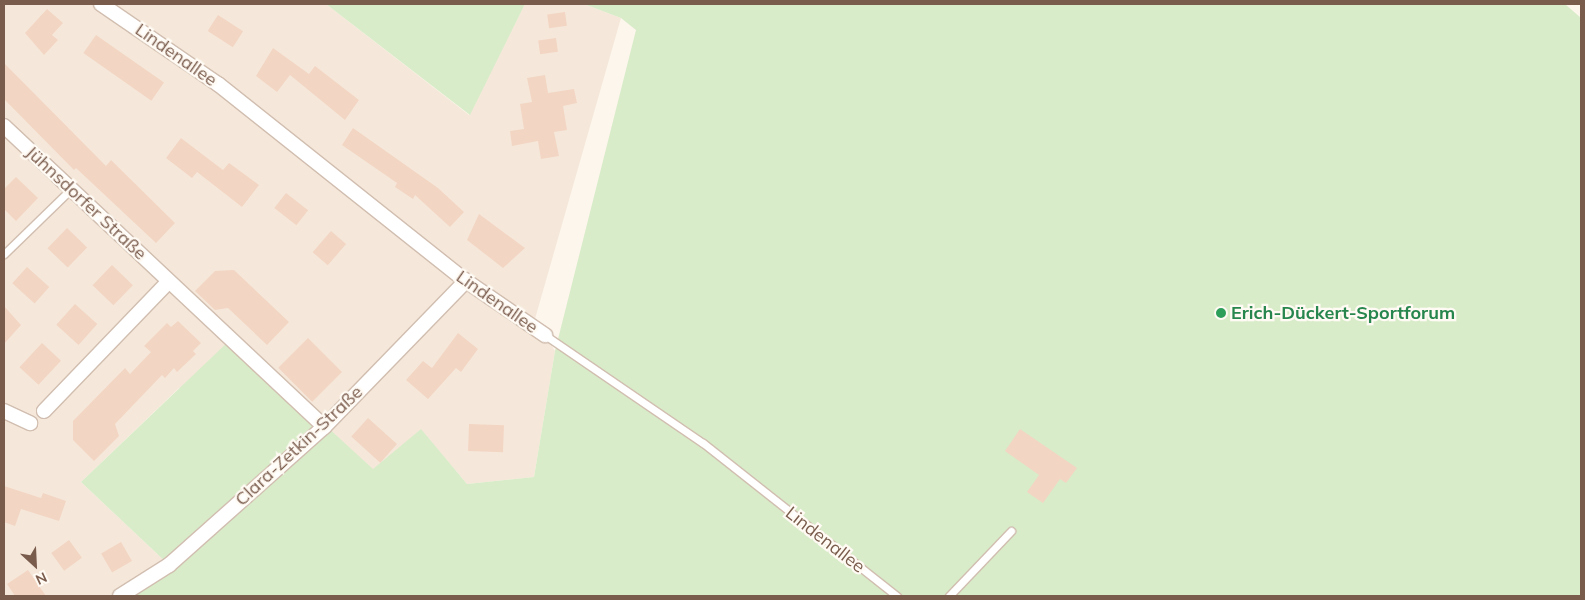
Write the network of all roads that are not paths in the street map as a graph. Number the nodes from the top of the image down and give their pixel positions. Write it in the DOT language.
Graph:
graph roads {
  1 [pos="101,4"];
  2 [pos="4,126"];
  3 [pos="71,188"];
  4 [pos="4,254"];
  5 [pos="169,281"];
  6 [pos="466,281"];
  7 [pos="545,335"];
  8 [pos="4,411"];
  9 [pos="44,411"];
  10 [pos="30,422"];
  11 [pos="324,427"];
  12 [pos="1010,530"];
  13 [pos="120,596"];
  14 [pos="896,596"];
  15 [pos="949,596"];
  1 -- 6 [label="street, Lindenallee"];
  2 -- 3 [label="street, Jühnsdorfer Straße"];
  3 -- 4 [label="lane"];
  3 -- 5 [label="street, Jühnsdorfer Straße"];
  5 -- 9 [label="street"];
  5 -- 11 [label="street, Jühnsdorfer Straße"];
  6 -- 7 [label="street, Lindenallee"];
  6 -- 11 [label="street, Clara-Zetkin-Straße"];
  7 -- 14 [label="lane, Lindenallee"];
  8 -- 10 [label="street"];
  11 -- 13 [label="street, Clara-Zetkin-Straße"];
  12 -- 15 [label="lane"];
}
